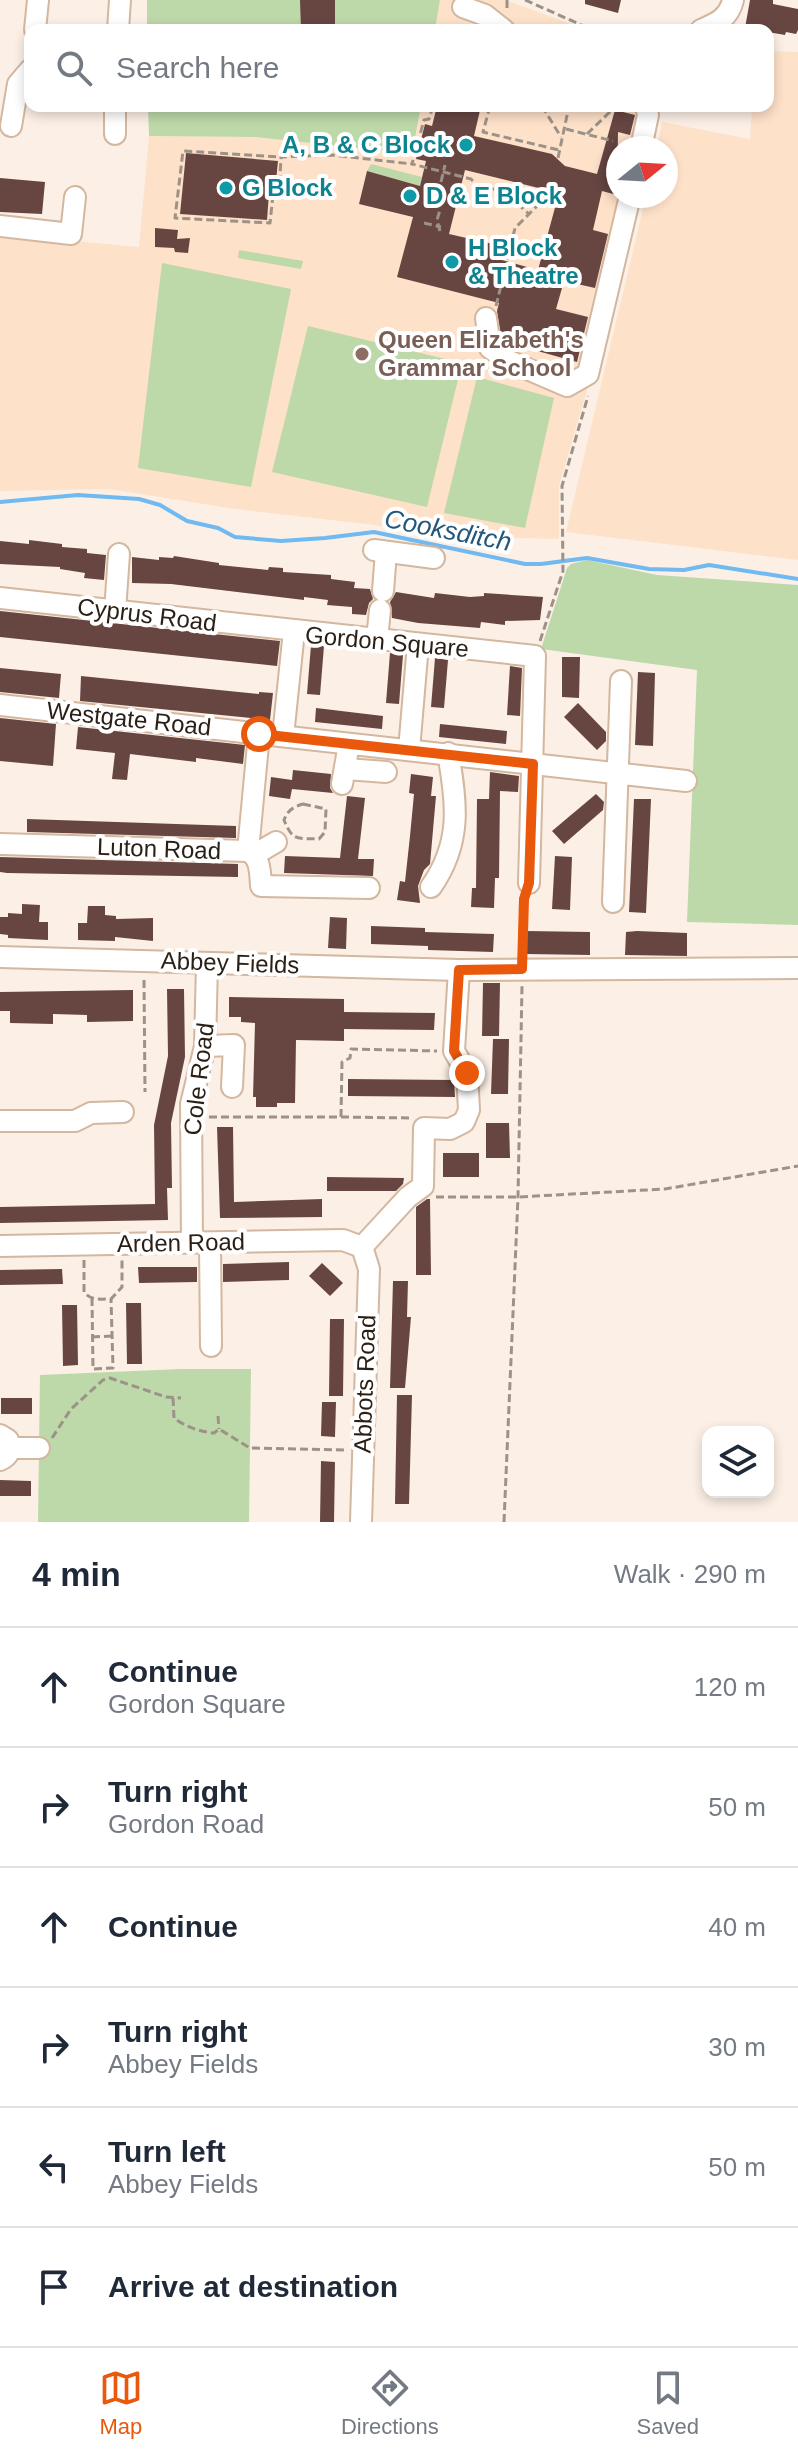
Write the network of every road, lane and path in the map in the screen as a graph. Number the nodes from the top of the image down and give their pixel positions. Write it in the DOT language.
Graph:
graph roads {
  1 [pos="38,0"];
  2 [pos="120,0"];
  3 [pos="525,0"];
  4 [pos="733,0"];
  5 [pos="463,7"];
  6 [pos="36,24"];
  7 [pos="118,24"];
  8 [pos="496,24"];
  9 [pos="579,24"];
  10 [pos="715,24"];
  11 [pos="24,77"];
  12 [pos="115,112"];
  13 [pos="431,112"];
  14 [pos="488,112"];
  15 [pos="546,112"];
  16 [pos="568,112"];
  17 [pos="610,112"];
  18 [pos="647,112"];
  19 [pos="11,126"];
  20 [pos="564,129"];
  21 [pos="115,134"];
  22 [pos="587,134"];
  23 [pos="644,136"];
  24 [pos="562,138"];
  25 [pos="606,139"];
  26 [pos="559,150"];
  27 [pos="281,157"];
  28 [pos="558,158"];
  29 [pos="412,164"];
  30 [pos="445,165"];
  31 [pos="441,182"];
  32 [pos="552,191"];
  33 [pos="75,197"];
  34 [pos="627,208"];
  35 [pos="440,210"];
  36 [pos="529,214"];
  37 [pos="424,223"];
  38 [pos="0,226"];
  39 [pos="487,328"];
  40 [pos="592,383"];
  41 [pos="119,554"];
  42 [pos="434,558"];
  43 [pos="0,598"];
  44 [pos="115,611"];
  45 [pos="294,631"];
  46 [pos="377,639"];
  47 [pos="418,644"];
  48 [pos="535,656"];
  49 [pos="621,681"];
  50 [pos="0,705"];
  51 [pos="259,734"];
  52 [pos="283,736"];
  53 [pos="349,744"];
  54 [pos="409,750"];
  55 [pos="448,753"];
  56 [pos="533,764"];
  57 [pos="386,772"];
  58 [pos="619,774"];
  59 [pos="686,781"];
  60 [pos="283,839"];
  61 [pos="0,844"];
  62 [pos="251,853"];
  63 [pos="444,879"];
  64 [pos="529,883"];
  65 [pos="369,888"];
  66 [pos="613,902"];
  67 [pos="0,957"];
  68 [pos="143,960"];
  69 [pos="207,964"];
  70 [pos="798,968"];
  71 [pos="522,969"];
  72 [pos="459,970"];
  73 [pos="205,1046"];
  74 [pos="446,1051"];
  75 [pos="232,1087"];
  76 [pos="145,1092"];
  77 [pos="123,1112"];
  78 [pos="191,1117"];
  79 [pos="341,1117"];
  80 [pos="0,1121"];
  81 [pos="424,1128"];
  82 [pos="798,1166"];
  83 [pos="408,1197"];
  84 [pos="518,1197"];
  85 [pos="201,1243"];
  86 [pos="121,1244"];
  87 [pos="84,1245"];
  88 [pos="0,1246"];
  89 [pos="362,1247"];
  90 [pos="102,1290"];
  91 [pos="92,1298"];
  92 [pos="102,1299"];
  93 [pos="111,1299"];
  94 [pos="112,1336"];
  95 [pos="92,1337"];
  96 [pos="211,1346"];
  97 [pos="109,1368"];
  98 [pos="110,1378"];
  99 [pos="173,1398"];
  100 [pos="181,1398"];
  101 [pos="218,1416"];
  102 [pos="219,1429"];
  103 [pos="3,1447"];
  104 [pos="37,1448"];
  105 [pos="362,1451"];
  106 [pos="361,1522"];
  107 [pos="504,1522"];
  1 -- 6 [label="street"];
  2 -- 7 [label="street"];
  3 -- 9 [label="path"];
  4 -- 10 [label="street"];
  5 -- 8 [label="street"];
  11 -- 19 [label="street"];
  12 -- 21 [label="street"];
  13 -- 29 [label="path"];
  14 -- 26 [label="path"];
  15 -- 24 [label="path"];
  16 -- 20 [label="path"];
  17 -- 22 [label="path"];
  18 -- 23 [label="street"];
  20 -- 22 [label="path"];
  20 -- 24 [label="path"];
  22 -- 25 [label="path"];
  24 -- 26 [label="path"];
  26 -- 28 [label="path"];
  27 -- 27 [label="path"];
  27 -- 29 [label="path"];
  29 -- 36 [label="path"];
  30 -- 31 [label="path, bridge"];
  32 -- 36 [label="path"];
  33 -- 38 [label="street"];
  34 -- 39 [label="street"];
  35 -- 37 [label="path"];
  36 -- 39 [label="path"];
  40 -- 48 [label="path"];
  41 -- 44 [label="street"];
  42 -- 46 [label="street"];
  43 -- 44 [label="street, Cyprus Road"];
  44 -- 45 [label="street, Cyprus Road"];
  45 -- 46 [label="street, Gordon Square"];
  45 -- 52 [label="street, Gordon Square"];
  46 -- 47 [label="street, Gordon Square"];
  47 -- 48 [label="street, Gordon Square"];
  47 -- 54 [label="street"];
  48 -- 56 [label="street"];
  49 -- 58 [label="street"];
  50 -- 51 [label="street, Westgate Road"];
  51 -- 52 [label="street"];
  51 -- 62 [label="street, Luton Road"];
  52 -- 53 [label="street"];
  53 -- 54 [label="street"];
  53 -- 57 [label="street"];
  54 -- 55 [label="street"];
  55 -- 56 [label="street"];
  55 -- 63 [label="street"];
  56 -- 58 [label="street"];
  56 -- 64 [label="street"];
  58 -- 59 [label="street"];
  58 -- 66 [label="street"];
  60 -- 60 [label="path"];
  60 -- 62 [label="street"];
  61 -- 62 [label="street, Luton Road"];
  62 -- 65 [label="street"];
  64 -- 71 [label="path"];
  67 -- 68 [label="street, Abbey Fields"];
  68 -- 69 [label="street, Abbey Fields"];
  68 -- 76 [label="path"];
  69 -- 72 [label="street, Abbey Fields"];
  69 -- 73 [label="street, Cole Road"];
  70 -- 71 [label="street, Abbey Fields"];
  71 -- 72 [label="street, Abbey Fields"];
  71 -- 84 [label="path"];
  72 -- 74 [label="street"];
  73 -- 75 [label="street"];
  73 -- 78 [label="street, Cole Road"];
  74 -- 79 [label="path"];
  74 -- 81 [label="street"];
  77 -- 80 [label="street"];
  78 -- 79 [label="path"];
  78 -- 85 [label="street, Cole Road"];
  79 -- 81 [label="path"];
  81 -- 83 [label="street"];
  82 -- 84 [label="path"];
  83 -- 84 [label="path"];
  83 -- 89 [label="street"];
  84 -- 107 [label="path"];
  85 -- 86 [label="street, Arden Road"];
  85 -- 89 [label="street, Arden Road"];
  85 -- 96 [label="street, Cole Road"];
  86 -- 87 [label="street, Arden Road"];
  86 -- 93 [label="path"];
  87 -- 88 [label="street, Arden Road"];
  87 -- 91 [label="path"];
  89 -- 105 [label="street, Abbots Road"];
  90 -- 92 [label="path"];
  91 -- 92 [label="path"];
  91 -- 95 [label="path"];
  92 -- 93 [label="path"];
  93 -- 94 [label="path"];
  94 -- 95 [label="path"];
  94 -- 97 [label="path"];
  95 -- 97 [label="path"];
  97 -- 98 [label="path"];
  98 -- 99 [label="path"];
  98 -- 104 [label="path"];
  99 -- 100 [label="path"];
  99 -- 102 [label="path"];
  101 -- 102 [label="path"];
  102 -- 105 [label="path"];
  103 -- 104 [label="street"];
  105 -- 106 [label="street, Abbots Road"];
}
